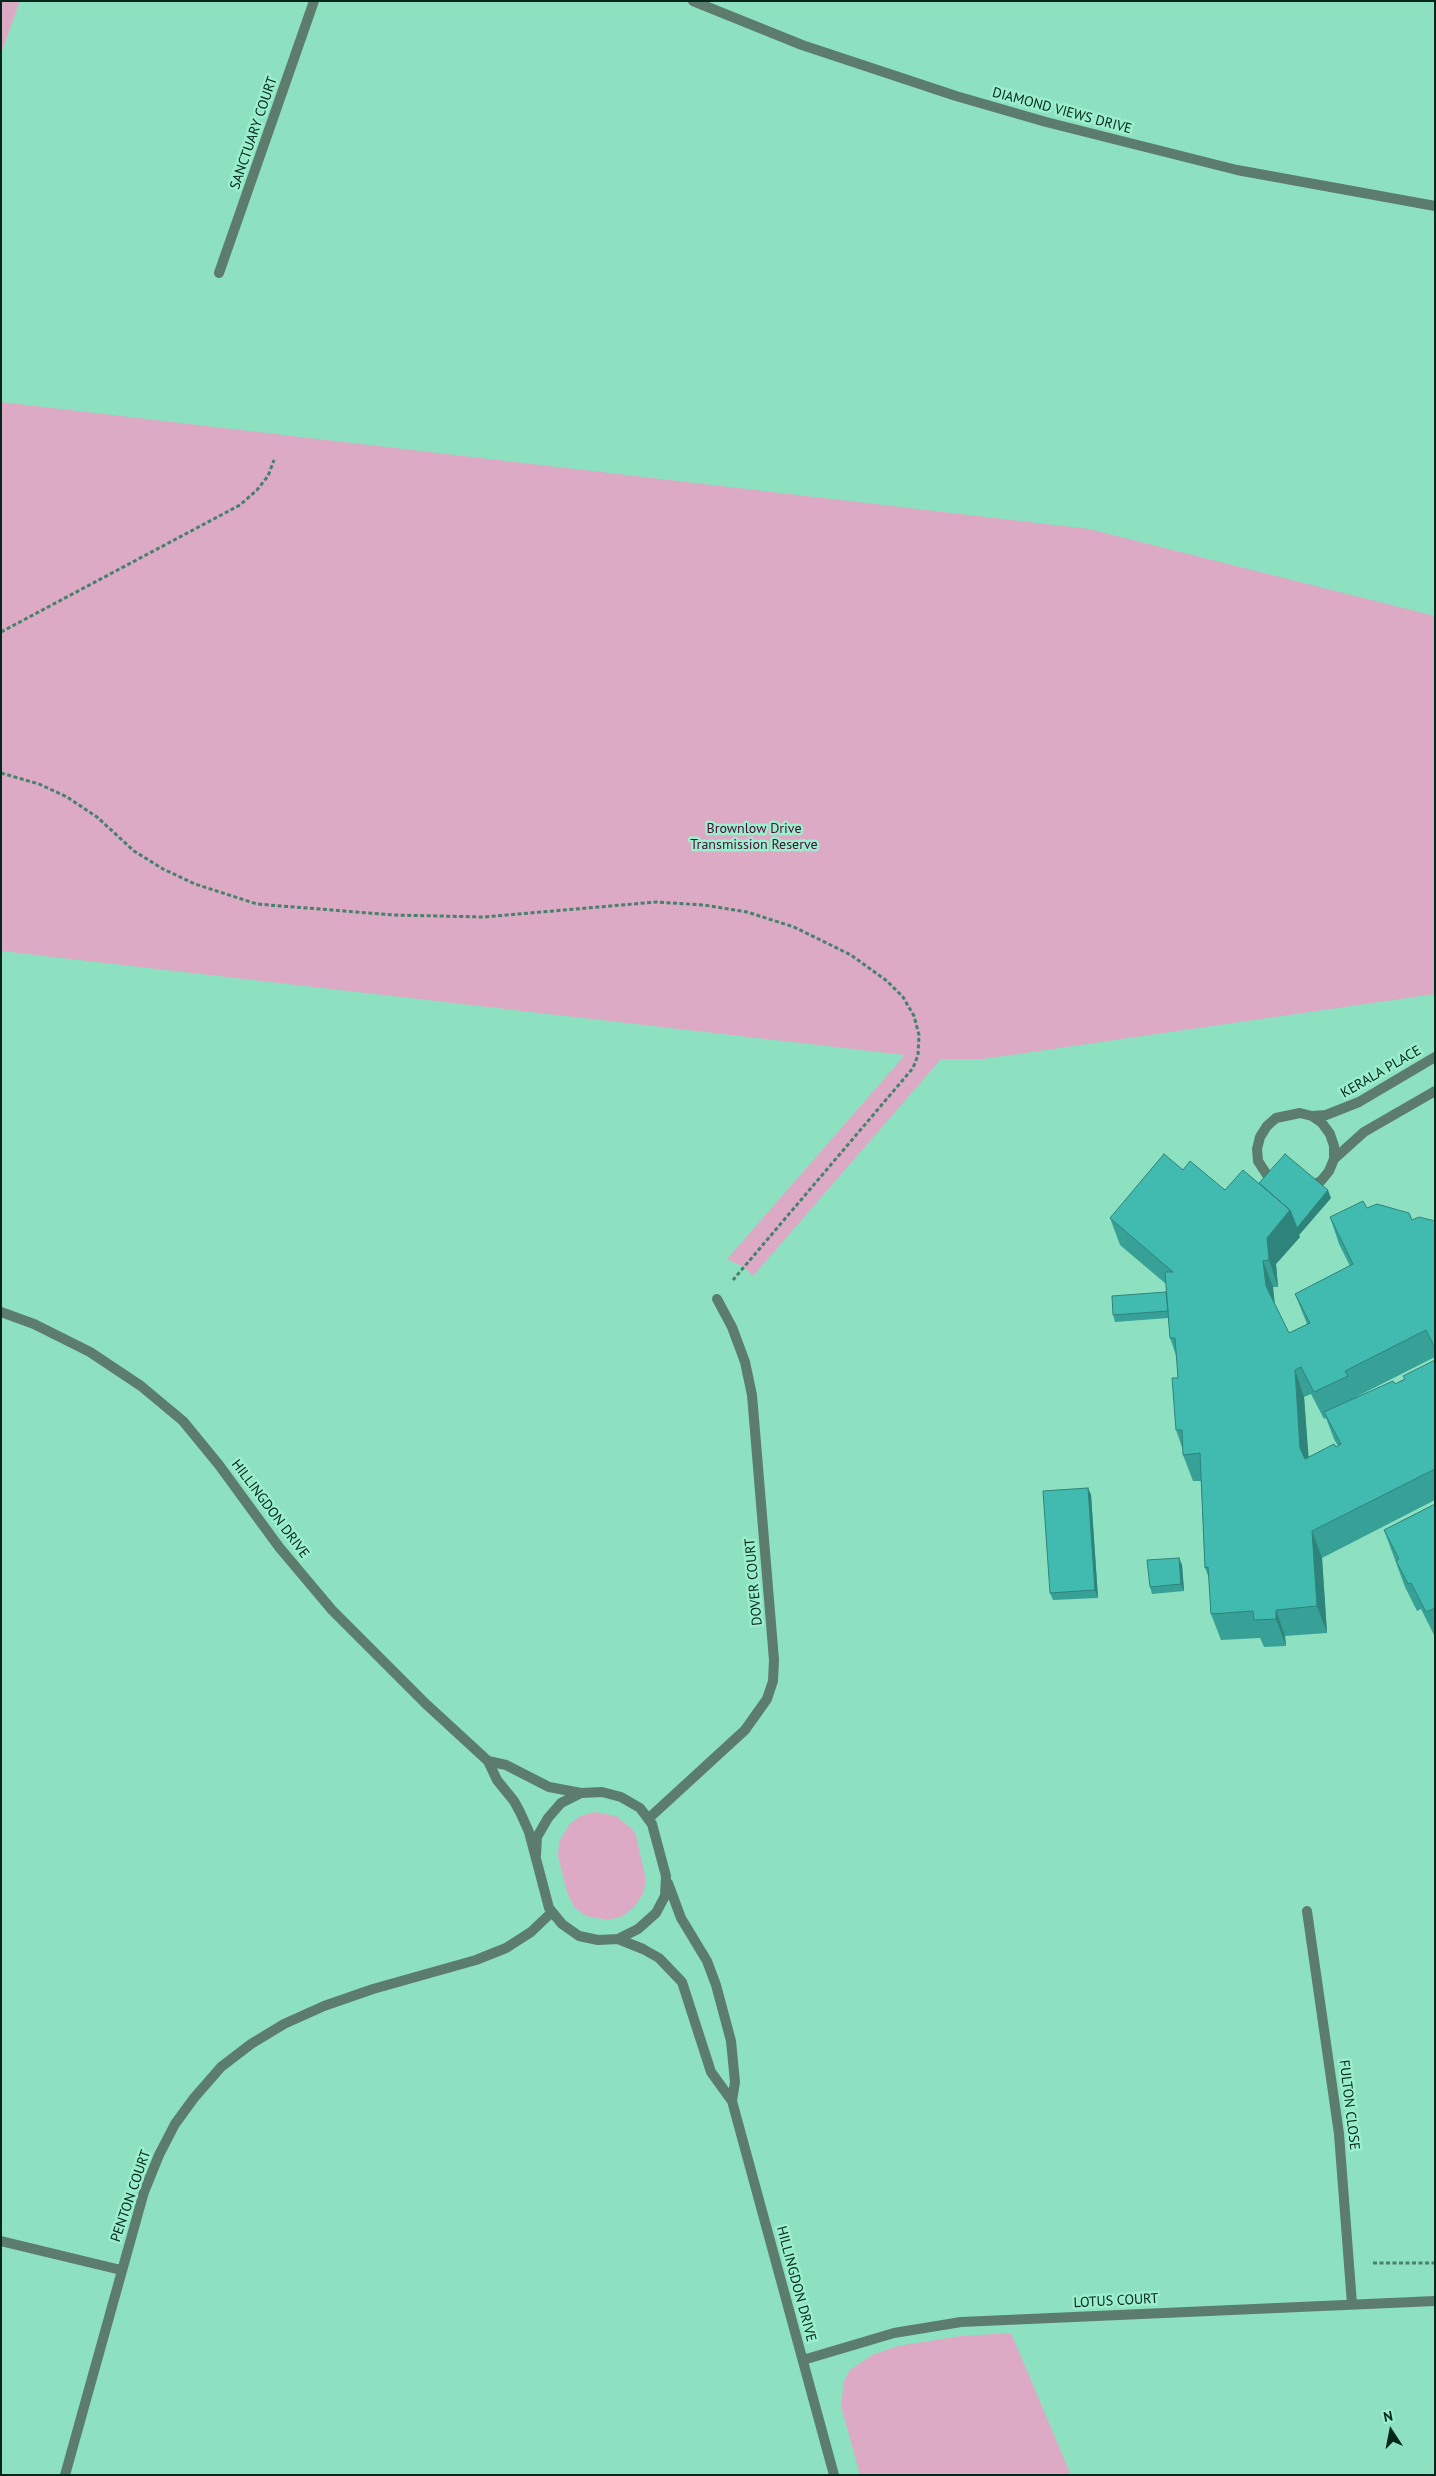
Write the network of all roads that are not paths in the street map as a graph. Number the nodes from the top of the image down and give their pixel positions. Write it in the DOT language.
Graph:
graph roads {
  1 [pos="314,1"];
  2 [pos="693,1"];
  3 [pos="1435,206"];
  4 [pos="219,273"];
  5 [pos="1435,1057"];
  6 [pos="1435,1091"];
  7 [pos="1312,1116"];
  8 [pos="1334,1159"];
  9 [pos="1271,1181"];
  10 [pos="1314,1184"];
  11 [pos="717,1299"];
  12 [pos="1,1312"];
  13 [pos="488,1761"];
  14 [pos="581,1793"];
  15 [pos="648,1819"];
  16 [pos="536,1856"];
  17 [pos="666,1876"];
  18 [pos="1307,1911"];
  19 [pos="552,1912"];
  20 [pos="618,1939"];
  21 [pos="732,2101"];
  22 [pos="1,2240"];
  23 [pos="121,2270"];
  24 [pos="1435,2300"];
  25 [pos="1352,2304"];
  26 [pos="803,2360"];
  27 [pos="64,2475"];
  28 [pos="834,2475"];
  1 -- 4 [label="street, SANCTUARY COURT"];
  2 -- 3 [label="street, DIAMOND VIEWS DRIVE"];
  5 -- 7 [label="street, KERALA PLACE"];
  6 -- 8 [label="street"];
  7 -- 8 [label="street"];
  7 -- 9 [label="street, KERALA PLACE"];
  8 -- 10 [label="street"];
  11 -- 15 [label="street, DOVER COURT"];
  12 -- 13 [label="street, HILLINGDON DRIVE"];
  13 -- 14 [label="street, HILLINGDON DRIVE"];
  13 -- 16 [label="street, HILLINGDON DRIVE"];
  14 -- 15 [label="street"];
  14 -- 16 [label="street"];
  15 -- 17 [label="street"];
  16 -- 19 [label="street"];
  17 -- 20 [label="street"];
  17 -- 21 [label="street, HILLINGDON DRIVE"];
  18 -- 25 [label="street, FULTON CLOSE"];
  19 -- 20 [label="street"];
  19 -- 23 [label="street, PENTON COURT"];
  20 -- 21 [label="street, HILLINGDON DRIVE"];
  21 -- 26 [label="street, HILLINGDON DRIVE"];
  22 -- 23 [label="street"];
  23 -- 27 [label="street, PENTON COURT"];
  24 -- 25 [label="street, LOTUS COURT"];
  25 -- 26 [label="street, LOTUS COURT"];
  26 -- 28 [label="street, HILLINGDON DRIVE"];
}
